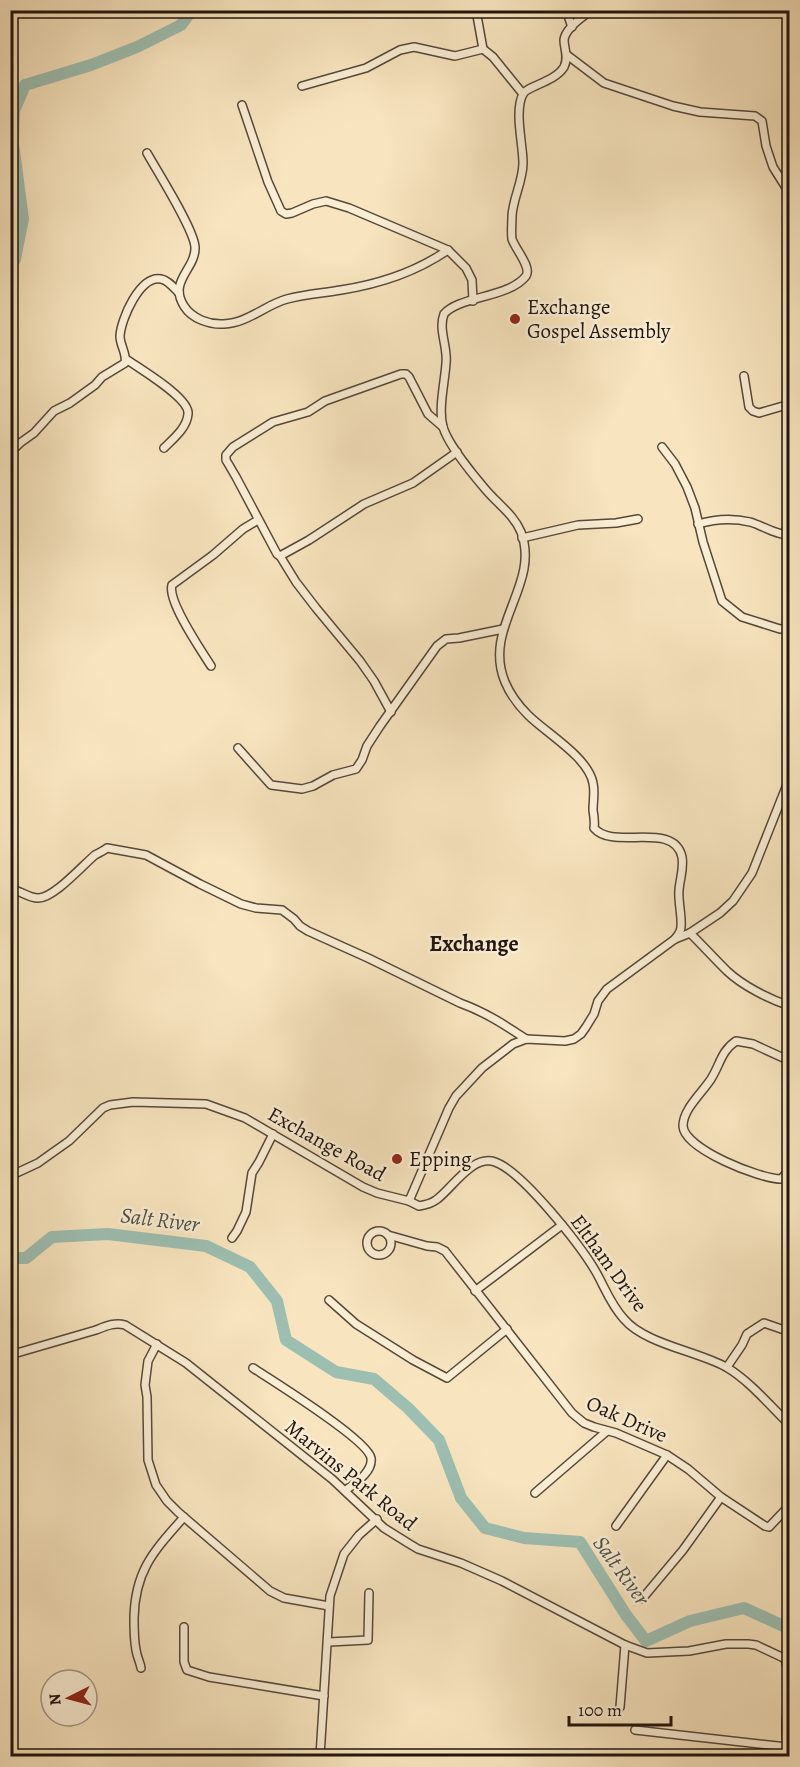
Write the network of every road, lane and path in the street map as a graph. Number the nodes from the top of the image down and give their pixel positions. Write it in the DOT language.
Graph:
graph roads {
  1 [pos="476,10"];
  2 [pos="566,10"];
  3 [pos="592,10"];
  4 [pos="572,27"];
  5 [pos="483,49"];
  6 [pos="567,55"];
  7 [pos="302,86"];
  8 [pos="523,94"];
  9 [pos="242,105"];
  10 [pos="147,153"];
  11 [pos="789,194"];
  12 [pos="447,250"];
  13 [pos="179,293"];
  14 [pos="473,301"];
  15 [pos="126,359"];
  16 [pos="744,376"];
  17 [pos="789,404"];
  18 [pos="443,427"];
  19 [pos="662,447"];
  20 [pos="164,448"];
  21 [pos="457,452"];
  22 [pos="10,453"];
  23 [pos="638,519"];
  24 [pos="258,520"];
  25 [pos="698,524"];
  26 [pos="789,535"];
  27 [pos="522,538"];
  28 [pos="280,556"];
  29 [pos="789,628"];
  30 [pos="503,629"];
  31 [pos="211,666"];
  32 [pos="391,712"];
  33 [pos="238,748"];
  34 [pos="789,777"];
  35 [pos="10,889"];
  36 [pos="690,933"];
  37 [pos="675,939"];
  38 [pos="789,1006"];
  39 [pos="526,1039"];
  40 [pos="789,1060"];
  41 [pos="273,1134"];
  42 [pos="789,1169"];
  43 [pos="10,1176"];
  44 [pos="408,1201"];
  45 [pos="562,1224"];
  46 [pos="388,1235"];
  47 [pos="232,1238"];
  48 [pos="400,1239"];
  49 [pos="390,1245"];
  50 [pos="475,1291"];
  51 [pos="329,1300"];
  52 [pos="507,1329"];
  53 [pos="789,1332"];
  54 [pos="157,1344"];
  55 [pos="10,1355"];
  56 [pos="727,1367"];
  57 [pos="253,1368"];
  58 [pos="789,1425"];
  59 [pos="607,1431"];
  60 [pos="667,1455"];
  61 [pos="346,1490"];
  62 [pos="535,1493"];
  63 [pos="720,1497"];
  64 [pos="789,1505"];
  65 [pos="184,1517"];
  66 [pos="377,1519"];
  67 [pos="616,1526"];
  68 [pos="369,1593"];
  69 [pos="642,1599"];
  70 [pos="329,1606"];
  71 [pos="184,1627"];
  72 [pos="329,1642"];
  73 [pos="625,1645"];
  74 [pos="788,1660"];
  75 [pos="141,1668"];
  76 [pos="789,1680"];
  77 [pos="324,1696"];
  78 [pos="620,1707"];
  79 [pos="635,1730"];
  80 [pos="788,1751"];
  81 [pos="320,1756"];
  82 [pos="785,1756"];
  1 -- 5 [label="street"];
  2 -- 4 [label="street"];
  3 -- 4 [label="street"];
  4 -- 6 [label="street"];
  5 -- 7 [label="street"];
  5 -- 8 [label="street"];
  6 -- 8 [label="street"];
  6 -- 11 [label="street"];
  8 -- 14 [label="street"];
  9 -- 12 [label="street"];
  10 -- 13 [label="street"];
  12 -- 13 [label="street"];
  12 -- 14 [label="street"];
  13 -- 15 [label="street"];
  14 -- 18 [label="street"];
  15 -- 20 [label="street"];
  15 -- 22 [label="street"];
  16 -- 17 [label="street"];
  18 -- 21 [label="street"];
  18 -- 24 [label="street"];
  19 -- 25 [label="street"];
  21 -- 27 [label="street"];
  21 -- 28 [label="street"];
  23 -- 27 [label="street"];
  24 -- 28 [label="street"];
  24 -- 31 [label="street"];
  25 -- 26 [label="street"];
  25 -- 29 [label="street"];
  27 -- 30 [label="street"];
  28 -- 32 [label="street"];
  30 -- 32 [label="street"];
  30 -- 37 [label="street"];
  32 -- 33 [label="street"];
  34 -- 36 [label="street"];
  35 -- 39 [label="street"];
  36 -- 37 [label="street"];
  36 -- 38 [label="street"];
  37 -- 39 [label="street"];
  39 -- 44 [label="street, Exchange Road"];
  40 -- 42 [label="street"];
  41 -- 43 [label="street, Exchange Road"];
  41 -- 44 [label="street, Exchange Road"];
  41 -- 47 [label="street"];
  44 -- 45 [label="street, Eltham Drive"];
  45 -- 50 [label="street"];
  45 -- 56 [label="street, Eltham Drive"];
  46 -- 48 [label="street, Oak Drive"];
  46 -- 49 [label="street"];
  46 -- 49 [label="street"];
  48 -- 49 [label="street"];
  48 -- 50 [label="street, Oak Drive"];
  50 -- 52 [label="street, Oak Drive"];
  51 -- 52 [label="street"];
  52 -- 59 [label="street, Oak Drive"];
  53 -- 56 [label="street"];
  54 -- 55 [label="street, Marvins Park Road"];
  54 -- 61 [label="street, Marvins Park Road"];
  54 -- 65 [label="street"];
  56 -- 58 [label="street, Eltham Drive"];
  57 -- 61 [label="street"];
  59 -- 60 [label="street, Oak Drive"];
  59 -- 62 [label="street"];
  60 -- 63 [label="street, Oak Drive"];
  60 -- 67 [label="street"];
  61 -- 66 [label="street, Marvins Park Road"];
  63 -- 64 [label="street, Oak Drive"];
  63 -- 69 [label="street"];
  65 -- 70 [label="street"];
  65 -- 75 [label="street"];
  66 -- 70 [label="street"];
  66 -- 73 [label="street, Marvins Park Road"];
  68 -- 72 [label="street"];
  70 -- 72 [label="street"];
  71 -- 77 [label="street"];
  72 -- 77 [label="street"];
  73 -- 74 [label="street, Marvins Park Road"];
  73 -- 78 [label="street"];
  74 -- 76 [label="street"];
  76 -- 80 [label="street"];
  77 -- 81 [label="street"];
  79 -- 80 [label="street"];
  80 -- 82 [label="street"];
}
